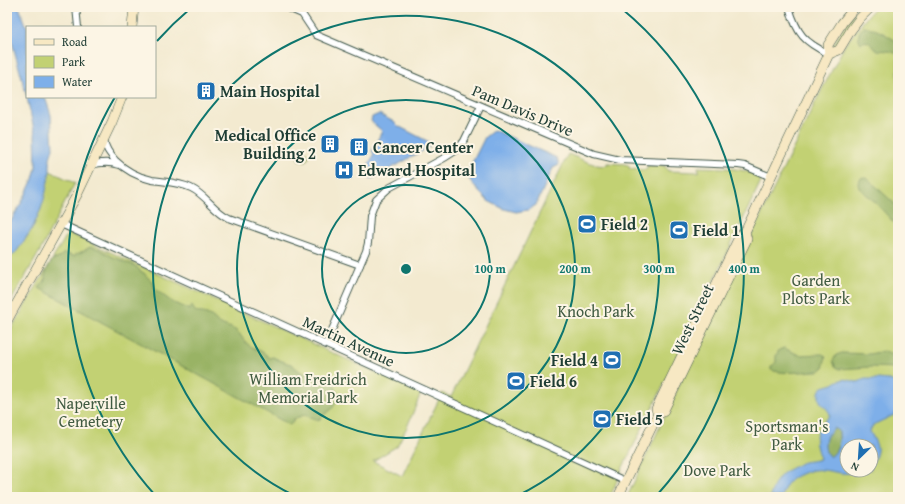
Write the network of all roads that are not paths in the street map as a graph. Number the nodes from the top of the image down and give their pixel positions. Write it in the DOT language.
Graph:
graph roads {
  1 [pos="76,7"];
  2 [pos="134,7"];
  3 [pos="286,7"];
  4 [pos="789,7"];
  5 [pos="855,7"];
  6 [pos="871,7"];
  7 [pos="78,26"];
  8 [pos="132,26"];
  9 [pos="829,54"];
  10 [pos="122,98"];
  11 [pos="481,106"];
  12 [pos="104,139"];
  13 [pos="91,165"];
  14 [pos="121,166"];
  15 [pos="771,177"];
  16 [pos="61,224"];
  17 [pos="360,265"];
  18 [pos="7,321"];
  19 [pos="326,344"];
  20 [pos="625,481"];
  21 [pos="618,497"];
  1 -- 7 [label="street"];
  2 -- 8 [label="street"];
  3 -- 11 [label="street, Pam Davis Drive"];
  4 -- 9 [label="street"];
  5 -- 9 [label="street, West Street"];
  6 -- 9 [label="street, West Street"];
  9 -- 15 [label="street, West Street"];
  10 -- 12 [label="street"];
  11 -- 15 [label="street, Pam Davis Drive"];
  11 -- 17 [label="street"];
  12 -- 13 [label="street"];
  12 -- 14 [label="street"];
  13 -- 14 [label="street"];
  13 -- 16 [label="street"];
  14 -- 17 [label="street"];
  15 -- 20 [label="street, West Street"];
  16 -- 18 [label="street"];
  16 -- 19 [label="street, Martin Avenue"];
  17 -- 19 [label="street"];
  19 -- 20 [label="street, Martin Avenue"];
  20 -- 21 [label="street, West Street"];
}
